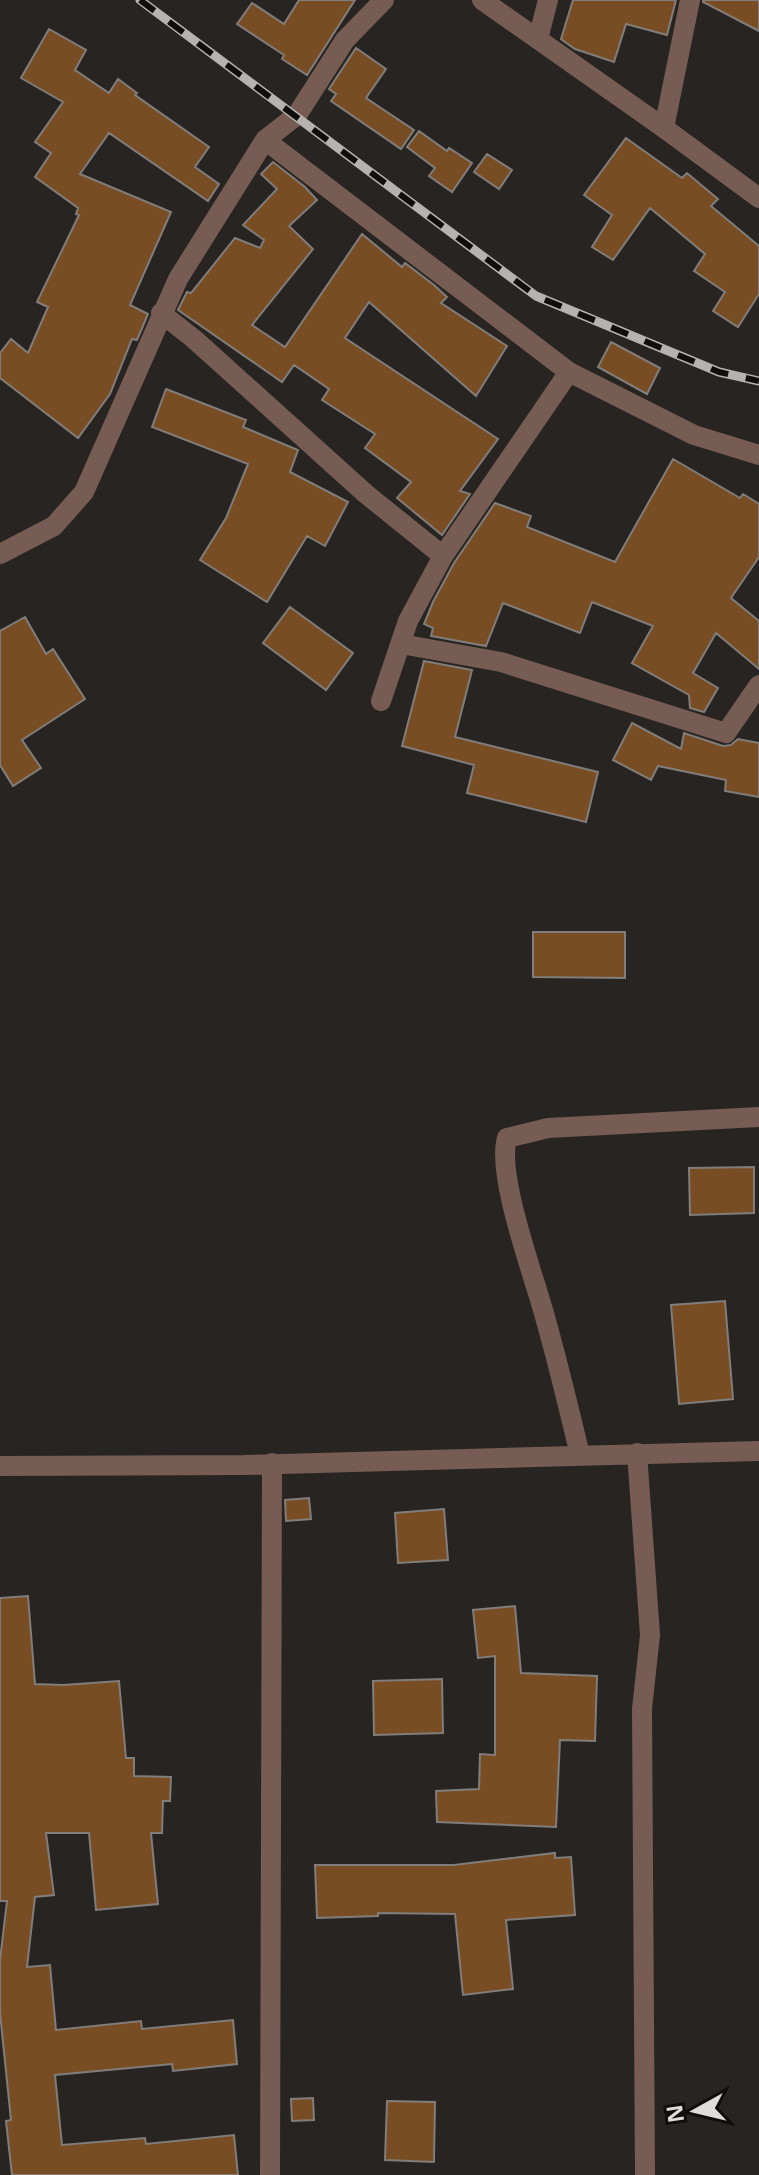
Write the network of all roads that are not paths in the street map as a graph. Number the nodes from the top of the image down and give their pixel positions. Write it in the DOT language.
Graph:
graph roads {
  1 [pos="384,0"];
  2 [pos="482,0"];
  3 [pos="548,0"];
  4 [pos="690,0"];
  5 [pos="538,39"];
  6 [pos="664,128"];
  7 [pos="265,140"];
  8 [pos="759,198"];
  9 [pos="161,313"];
  10 [pos="569,372"];
  11 [pos="759,455"];
  12 [pos="0,554"];
  13 [pos="443,556"];
  14 [pos="401,644"];
  15 [pos="759,685"];
  16 [pos="381,701"];
  17 [pos="759,1117"];
  18 [pos="759,1451"];
  19 [pos="637,1453"];
  20 [pos="580,1455"];
  21 [pos="272,1463"];
  22 [pos="0,1466"];
  23 [pos="270,2175"];
  24 [pos="645,2175"];
  1 -- 7 [label="street"];
  2 -- 5 [label="street"];
  3 -- 5 [label="street"];
  4 -- 6 [label="street"];
  5 -- 6 [label="street"];
  6 -- 8 [label="street"];
  7 -- 9 [label="street"];
  7 -- 10 [label="street"];
  9 -- 12 [label="street"];
  9 -- 13 [label="street"];
  10 -- 11 [label="street"];
  10 -- 13 [label="street"];
  13 -- 14 [label="street"];
  14 -- 15 [label="street"];
  14 -- 16 [label="street"];
  17 -- 20 [label="street"];
  18 -- 19 [label="street"];
  19 -- 20 [label="street"];
  19 -- 24 [label="street"];
  20 -- 21 [label="street"];
  21 -- 22 [label="street"];
  21 -- 23 [label="street"];
}
